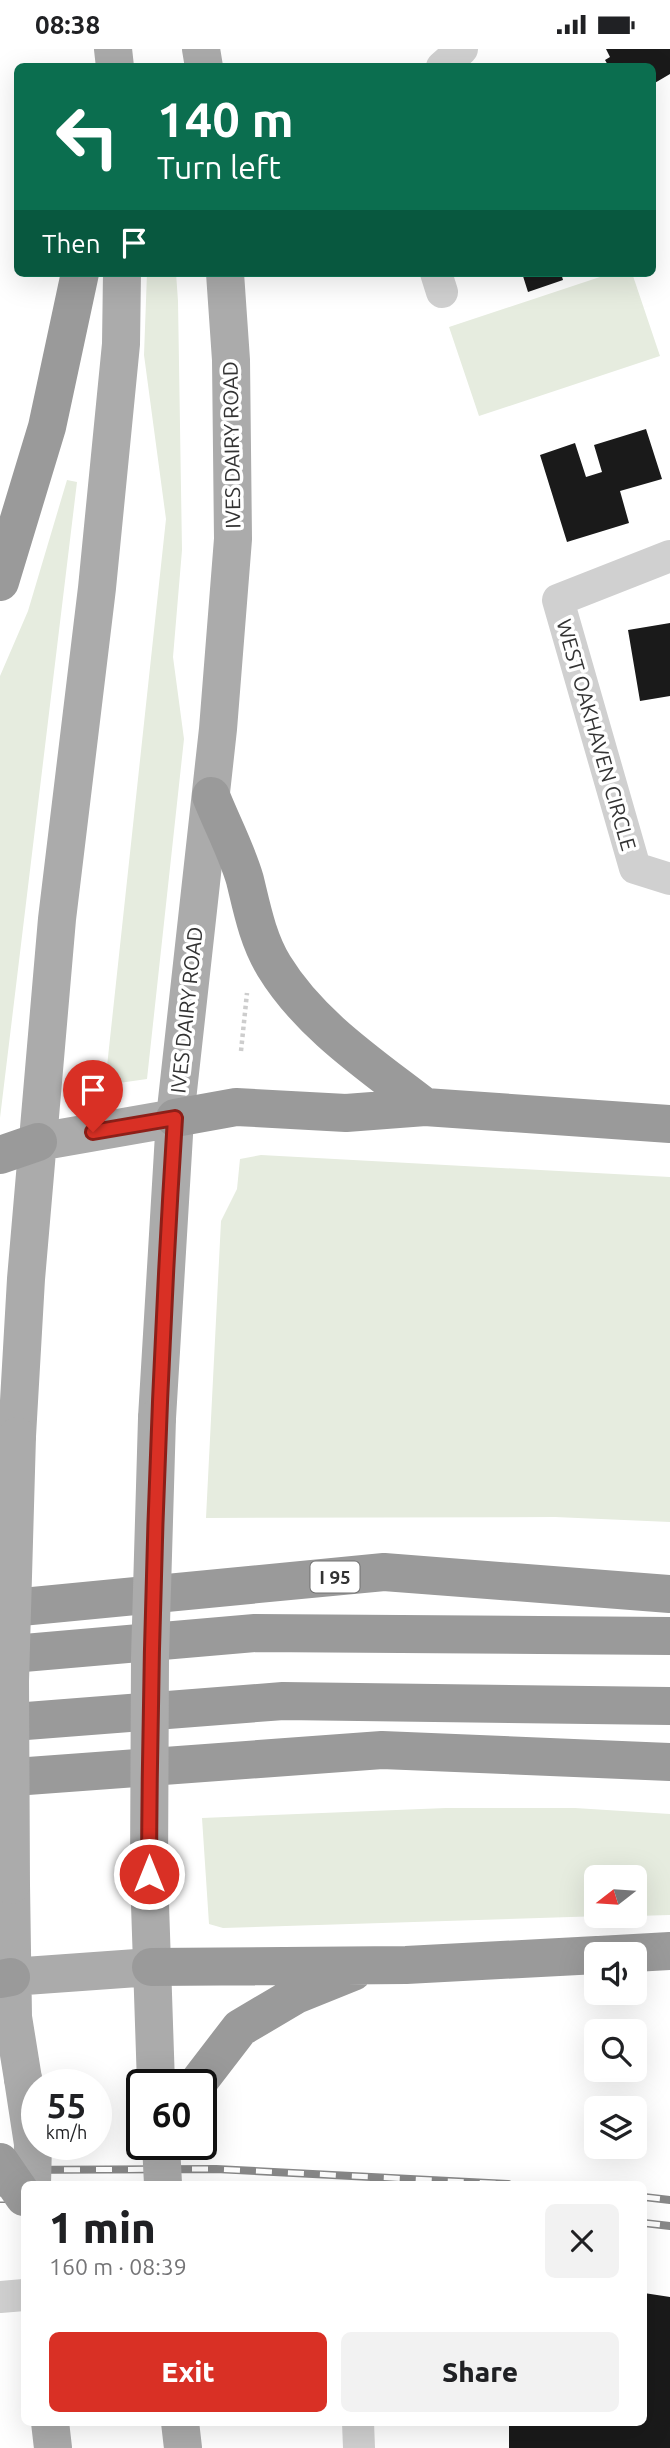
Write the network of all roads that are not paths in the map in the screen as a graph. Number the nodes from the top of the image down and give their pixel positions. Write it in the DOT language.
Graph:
graph roads {
  1 [pos="462,49"];
  2 [pos="446,63"];
  3 [pos="79,277"];
  4 [pos="121,277"];
  5 [pos="225,277"];
  6 [pos="670,556"];
  7 [pos="0,582"];
  8 [pos="211,796"];
  9 [pos="670,879"];
  10 [pos="425,1107"];
  11 [pos="175,1118"];
  12 [pos="670,1124"];
  13 [pos="38,1142"];
  14 [pos="0,1155"];
  15 [pos="670,1594"];
  16 [pos="0,1609"];
  17 [pos="670,1636"];
  18 [pos="0,1655"];
  19 [pos="670,1706"];
  20 [pos="0,1723"];
  21 [pos="670,1762"];
  22 [pos="0,1778"];
  23 [pos="670,1951"];
  24 [pos="647,1952"];
  25 [pos="584,1956"];
  26 [pos="373,1965"];
  27 [pos="150,1967"];
  28 [pos="6,1978"];
  29 [pos="155,2069"];
  30 [pos="210,2069"];
  31 [pos="161,2160"];
  32 [pos="0,2162"];
  33 [pos="32,2181"];
  34 [pos="163,2181"];
  35 [pos="21,2193"];
  36 [pos="21,2295"];
  37 [pos="0,2297"];
  38 [pos="50,2426"];
  39 [pos="180,2426"];
  40 [pos="358,2426"];
  41 [pos="52,2448"];
  42 [pos="183,2448"];
  43 [pos="359,2448"];
  1 -- 2 [label="street"];
  3 -- 7 [label="highway"];
  4 -- 13 [label="main road"];
  5 -- 8 [label="main road, IVES DAIRY ROAD"];
  6 -- 9 [label="street, WEST OAKHAVEN CIRCLE"];
  8 -- 10 [label="highway"];
  8 -- 11 [label="main road, IVES DAIRY ROAD"];
  10 -- 11 [label="highway"];
  10 -- 12 [label="highway"];
  11 -- 13 [label="main road"];
  11 -- 27 [label="main road, IVES DAIRY ROAD, bridge"];
  13 -- 14 [label="highway"];
  13 -- 28 [label="main road, bridge"];
  15 -- 16 [label="highway, I 95"];
  17 -- 18 [label="highway"];
  19 -- 20 [label="highway"];
  21 -- 22 [label="highway"];
  23 -- 24 [label="highway"];
  25 -- 26 [label="highway"];
  26 -- 27 [label="highway"];
  26 -- 30 [label="highway"];
  27 -- 28 [label="main road"];
  27 -- 29 [label="main road, IVES DAIRY ROAD"];
  28 -- 33 [label="main road, bridge"];
  31 -- 34 [label="main road, bridge"];
  32 -- 35 [label="highway, bridge"];
  36 -- 37 [label="street"];
  38 -- 41 [label="main road"];
  39 -- 42 [label="main road"];
  40 -- 43 [label="street"];
}
